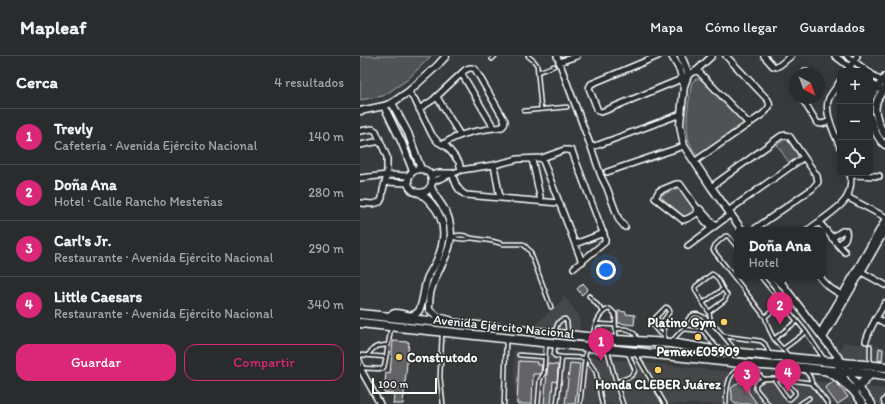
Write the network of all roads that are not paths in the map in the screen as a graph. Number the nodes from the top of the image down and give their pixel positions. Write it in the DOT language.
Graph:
graph roads {
  1 [pos="446,56"];
  2 [pos="495,56"];
  3 [pos="528,56"];
  4 [pos="557,56"];
  5 [pos="577,56"];
  6 [pos="658,56"];
  7 [pos="672,56"];
  8 [pos="681,56"];
  9 [pos="712,56"];
  10 [pos="726,56"];
  11 [pos="764,56"];
  12 [pos="791,56"];
  13 [pos="835,56"];
  14 [pos="847,56"];
  15 [pos="855,58"];
  16 [pos="492,59"];
  17 [pos="559,62"];
  18 [pos="554,66"];
  19 [pos="847,68"];
  20 [pos="849,68"];
  21 [pos="864,68"];
  22 [pos="697,70"];
  23 [pos="538,72"];
  24 [pos="462,74"];
  25 [pos="873,75"];
  26 [pos="685,77"];
  27 [pos="884,81"];
  28 [pos="873,84"];
  29 [pos="837,86"];
  30 [pos="882,89"];
  31 [pos="408,92"];
  32 [pos="437,96"];
  33 [pos="873,96"];
  34 [pos="392,103"];
  35 [pos="806,104"];
  36 [pos="384,106"];
  37 [pos="566,107"];
  38 [pos="419,109"];
  39 [pos="541,109"];
  40 [pos="360,111"];
  41 [pos="524,111"];
  42 [pos="680,114"];
  43 [pos="830,121"];
  44 [pos="749,124"];
  45 [pos="873,126"];
  46 [pos="494,128"];
  47 [pos="360,131"];
  48 [pos="460,135"];
  49 [pos="885,135"];
  50 [pos="837,140"];
  51 [pos="380,141"];
  52 [pos="443,144"];
  53 [pos="360,145"];
  54 [pos="885,145"];
  55 [pos="684,146"];
  56 [pos="591,147"];
  57 [pos="804,156"];
  58 [pos="542,158"];
  59 [pos="532,159"];
  60 [pos="694,162"];
  61 [pos="494,165"];
  62 [pos="420,169"];
  63 [pos="461,170"];
  64 [pos="607,172"];
  65 [pos="452,173"];
  66 [pos="387,174"];
  67 [pos="431,174"];
  68 [pos="850,176"];
  69 [pos="873,176"];
  70 [pos="879,176"];
  71 [pos="410,177"];
  72 [pos="360,178"];
  73 [pos="385,182"];
  74 [pos="432,185"];
  75 [pos="711,187"];
  76 [pos="420,193"];
  77 [pos="847,197"];
  78 [pos="500,198"];
  79 [pos="541,201"];
  80 [pos="360,203"];
  81 [pos="559,203"];
  82 [pos="699,210"];
  83 [pos="729,212"];
  84 [pos="885,217"];
  85 [pos="885,221"];
  86 [pos="819,222"];
  87 [pos="625,227"];
  88 [pos="740,227"];
  89 [pos="757,227"];
  90 [pos="812,227"];
  91 [pos="823,227"];
  92 [pos="713,228"];
  93 [pos="885,230"];
  94 [pos="826,231"];
  95 [pos="604,233"];
  96 [pos="451,237"];
  97 [pos="444,238"];
  98 [pos="832,238"];
  99 [pos="734,243"];
  100 [pos="575,244"];
  101 [pos="688,246"];
  102 [pos="838,246"];
  103 [pos="845,252"];
  104 [pos="582,262"];
  105 [pos="574,268"];
  106 [pos="859,270"];
  107 [pos="734,277"];
  108 [pos="736,279"];
  109 [pos="762,279"];
  110 [pos="778,279"];
  111 [pos="821,279"];
  112 [pos="885,285"];
  113 [pos="723,289"];
  114 [pos="589,296"];
  115 [pos="845,296"];
  116 [pos="703,303"];
  117 [pos="781,303"];
  118 [pos="885,303"];
  119 [pos="421,306"];
  120 [pos="429,306"];
  121 [pos="551,307"];
  122 [pos="603,311"];
  123 [pos="709,312"];
  124 [pos="360,314"];
  125 [pos="385,317"];
  126 [pos="656,317"];
  127 [pos="765,317"];
  128 [pos="876,318"];
  129 [pos="711,322"];
  130 [pos="796,322"];
  131 [pos="360,323"];
  132 [pos="885,323"];
  133 [pos="597,324"];
  134 [pos="661,324"];
  135 [pos="464,325"];
  136 [pos="615,325"];
  137 [pos="391,326"];
  138 [pos="616,329"];
  139 [pos="684,329"];
  140 [pos="442,331"];
  141 [pos="806,332"];
  142 [pos="554,334"];
  143 [pos="664,334"];
  144 [pos="568,335"];
  145 [pos="724,336"];
  146 [pos="821,336"];
  147 [pos="506,338"];
  148 [pos="593,338"];
  149 [pos="774,339"];
  150 [pos="617,340"];
  151 [pos="637,341"];
  152 [pos="866,341"];
  153 [pos="546,342"];
  154 [pos="555,343"];
  155 [pos="667,343"];
  156 [pos="388,345"];
  157 [pos="570,345"];
  158 [pos="870,346"];
  159 [pos="586,347"];
  160 [pos="598,348"];
  161 [pos="608,349"];
  162 [pos="783,349"];
  163 [pos="719,350"];
  164 [pos="631,351"];
  165 [pos="736,352"];
  166 [pos="519,355"];
  167 [pos="360,356"];
  168 [pos="367,356"];
  169 [pos="770,356"];
  170 [pos="386,357"];
  171 [pos="545,357"];
  172 [pos="562,357"];
  173 [pos="790,357"];
  174 [pos="586,358"];
  175 [pos="360,360"];
  176 [pos="835,361"];
  177 [pos="750,364"];
  178 [pos="885,367"];
  179 [pos="361,368"];
  180 [pos="803,368"];
  181 [pos="870,370"];
  182 [pos="827,371"];
  183 [pos="848,372"];
  184 [pos="759,375"];
  185 [pos="885,376"];
  186 [pos="763,379"];
  187 [pos="774,379"];
  188 [pos="784,380"];
  189 [pos="616,382"];
  190 [pos="812,383"];
  191 [pos="856,389"];
  192 [pos="808,398"];
  193 [pos="885,398"];
  194 [pos="380,404"];
  195 [pos="443,404"];
  196 [pos="504,404"];
  197 [pos="538,404"];
  198 [pos="557,404"];
  199 [pos="580,404"];
  200 [pos="602,404"];
  201 [pos="623,404"];
  202 [pos="665,404"];
  203 [pos="726,404"];
  204 [pos="768,404"];
  205 [pos="800,404"];
  206 [pos="828,404"];
  207 [pos="863,404"];
  208 [pos="872,404"];
  209 [pos="884,404"];
  1 -- 31 [label="street"];
  2 -- 16 [label="lane"];
  3 -- 23 [label="lane"];
  4 -- 17 [label="street"];
  5 -- 17 [label="street"];
  6 -- 26 [label="street"];
  7 -- 26 [label="street"];
  8 -- 26 [label="street"];
  9 -- 22 [label="street"];
  10 -- 44 [label="street"];
  11 -- 12 [label="street"];
  13 -- 19 [label="street"];
  14 -- 15 [label="street"];
  15 -- 20 [label="street"];
  15 -- 21 [label="street"];
  17 -- 56 [label="street"];
  18 -- 23 [label="lane"];
  22 -- 26 [label="street"];
  22 -- 44 [label="street"];
  23 -- 39 [label="lane"];
  24 -- 32 [label="street"];
  24 -- 46 [label="street"];
  24 -- 46 [label="street"];
  25 -- 27 [label="street"];
  26 -- 42 [label="street"];
  27 -- 30 [label="street"];
  28 -- 30 [label="street"];
  29 -- 43 [label="street"];
  30 -- 33 [label="street"];
  30 -- 49 [label="street"];
  31 -- 34 [label="street"];
  31 -- 38 [label="street"];
  32 -- 38 [label="street"];
  32 -- 48 [label="street"];
  34 -- 36 [label="street"];
  34 -- 62 [label="street"];
  35 -- 43 [label="street"];
  36 -- 40 [label="street"];
  36 -- 71 [label="street"];
  37 -- 39 [label="lane"];
  38 -- 52 [label="street"];
  39 -- 41 [label="lane"];
  42 -- 55 [label="street"];
  42 -- 56 [label="street"];
  43 -- 50 [label="street"];
  44 -- 60 [label="street"];
  45 -- 54 [label="street"];
  46 -- 48 [label="street"];
  47 -- 51 [label="street"];
  48 -- 52 [label="street"];
  51 -- 53 [label="street"];
  51 -- 66 [label="street"];
  52 -- 63 [label="street"];
  55 -- 60 [label="street"];
  55 -- 64 [label="street"];
  56 -- 87 [label="street"];
  57 -- 75 [label="street"];
  57 -- 83 [label="street"];
  57 -- 89 [label="street"];
  58 -- 59 [label="street"];
  58 -- 81 [label="street"];
  58 -- 95 [label="street"];
  59 -- 61 [label="street"];
  59 -- 79 [label="street"];
  60 -- 75 [label="street"];
  61 -- 63 [label="street"];
  61 -- 78 [label="street"];
  62 -- 67 [label="street"];
  62 -- 71 [label="street"];
  63 -- 65 [label="street"];
  65 -- 67 [label="street"];
  65 -- 74 [label="street"];
  65 -- 78 [label="street"];
  66 -- 71 [label="street"];
  66 -- 72 [label="street"];
  66 -- 73 [label="street"];
  67 -- 74 [label="street"];
  68 -- 77 [label="street"];
  69 -- 70 [label="street"];
  71 -- 73 [label="street"];
  71 -- 76 [label="street"];
  73 -- 80 [label="street"];
  74 -- 76 [label="street"];
  74 -- 96 [label="street"];
  75 -- 83 [label="street"];
  76 -- 97 [label="street"];
  77 -- 84 [label="street"];
  77 -- 86 [label="street"];
  78 -- 79 [label="street"];
  79 -- 81 [label="street"];
  81 -- 100 [label="street"];
  82 -- 82 [label="street"];
  82 -- 92 [label="street"];
  83 -- 88 [label="street"];
  83 -- 92 [label="street"];
  85 -- 106 [label="street"];
  86 -- 90 [label="street"];
  86 -- 91 [label="street"];
  92 -- 101 [label="street"];
  93 -- 106 [label="street"];
  94 -- 98 [label="street"];
  95 -- 100 [label="street"];
  95 -- 104 [label="street"];
  96 -- 97 [label="street"];
  96 -- 120 [label="street"];
  96 -- 121 [label="lane"];
  97 -- 119 [label="street"];
  98 -- 102 [label="street"];
  98 -- 102 [label="street"];
  99 -- 107 [label="lane"];
  100 -- 104 [label="street"];
  102 -- 103 [label="street"];
  104 -- 105 [label="street"];
  106 -- 112 [label="street"];
  106 -- 115 [label="street"];
  108 -- 127 [label="lane"];
  109 -- 117 [label="lane"];
  110 -- 146 [label="street"];
  111 -- 115 [label="street"];
  113 -- 116 [label="lane"];
  113 -- 116 [label="lane"];
  113 -- 123 [label="lane"];
  114 -- 122 [label="lane"];
  115 -- 146 [label="street"];
  116 -- 123 [label="lane"];
  117 -- 127 [label="lane"];
  117 -- 130 [label="lane"];
  118 -- 128 [label="street"];
  119 -- 120 [label="street"];
  119 -- 125 [label="street"];
  120 -- 135 [label="street"];
  122 -- 133 [label="lane"];
  122 -- 136 [label="lane"];
  123 -- 129 [label="lane"];
  124 -- 125 [label="main road, Avenida Ejército Nacional"];
  125 -- 135 [label="main road, Avenida Ejército Nacional"];
  126 -- 134 [label="lane"];
  126 -- 134 [label="lane"];
  126 -- 143 [label="lane"];
  127 -- 149 [label="lane"];
  128 -- 132 [label="street"];
  128 -- 152 [label="street"];
  129 -- 139 [label="lane"];
  129 -- 145 [label="lane"];
  130 -- 141 [label="lane"];
  130 -- 149 [label="lane"];
  131 -- 137 [label="main road, Avenida Ejército Nacional"];
  133 -- 136 [label="lane"];
  133 -- 148 [label="lane"];
  134 -- 143 [label="lane"];
  135 -- 142 [label="main road, Avenida Ejército Nacional"];
  136 -- 138 [label="lane"];
  137 -- 140 [label="main road, Avenida Ejército Nacional"];
  137 -- 156 [label="lane"];
  138 -- 150 [label="lane"];
  138 -- 151 [label="lane"];
  139 -- 155 [label="lane"];
  139 -- 163 [label="lane"];
  140 -- 147 [label="main road, Avenida Ejército Nacional"];
  140 -- 195 [label="lane"];
  141 -- 162 [label="lane"];
  141 -- 176 [label="lane"];
  142 -- 144 [label="main road, Avenida Ejército Nacional"];
  142 -- 144 [label="lane"];
  143 -- 155 [label="lane"];
  144 -- 148 [label="main road, Avenida Ejército Nacional"];
  145 -- 165 [label="lane"];
  145 -- 169 [label="lane"];
  146 -- 176 [label="street"];
  147 -- 153 [label="main road, Avenida Ejército Nacional"];
  147 -- 196 [label="lane"];
  148 -- 150 [label="main road, Avenida Ejército Nacional"];
  148 -- 157 [label="main road"];
  149 -- 162 [label="lane"];
  150 -- 151 [label="main road, Avenida Ejército Nacional"];
  150 -- 160 [label="main road"];
  151 -- 155 [label="main road, Avenida Ejército Nacional"];
  153 -- 154 [label="main road, Avenida Ejército Nacional"];
  153 -- 171 [label="lane"];
  154 -- 157 [label="main road, Avenida Ejército Nacional"];
  154 -- 172 [label="lane"];
  155 -- 163 [label="main road, Avenida Ejército Nacional"];
  156 -- 168 [label="lane"];
  156 -- 170 [label="lane"];
  157 -- 159 [label="main road, Avenida Ejército Nacional"];
  158 -- 181 [label="lane"];
  159 -- 160 [label="main road, Avenida Ejército Nacional"];
  159 -- 174 [label="lane"];
  160 -- 161 [label="main road, Avenida Ejército Nacional"];
  161 -- 164 [label="main road, Avenida Ejército Nacional"];
  161 -- 189 [label="lane"];
  162 -- 173 [label="lane"];
  163 -- 165 [label="main road, Avenida Ejército Nacional"];
  164 -- 177 [label="main road, Avenida Ejército Nacional"];
  164 -- 189 [label="lane"];
  164 -- 202 [label="lane"];
  165 -- 169 [label="main road, Avenida Ejército Nacional"];
  166 -- 171 [label="lane"];
  167 -- 168 [label="lane"];
  168 -- 170 [label="lane"];
  169 -- 173 [label="main road, Avenida Ejército Nacional"];
  170 -- 179 [label="lane"];
  171 -- 197 [label="lane"];
  172 -- 174 [label="lane"];
  172 -- 198 [label="lane"];
  173 -- 176 [label="main road, Avenida Ejército Nacional"];
  174 -- 199 [label="lane"];
  174 -- 200 [label="lane"];
  175 -- 179 [label="lane"];
  176 -- 180 [label="main road"];
  176 -- 181 [label="main road, Avenida Ejército Nacional"];
  176 -- 183 [label="street"];
  177 -- 180 [label="main road, Avenida Ejército Nacional"];
  177 -- 184 [label="lane"];
  178 -- 181 [label="main road, Avenida Ejército Nacional"];
  178 -- 183 [label="main road"];
  179 -- 194 [label="street"];
  180 -- 182 [label="main road, Avenida Ejército Nacional"];
  180 -- 190 [label="lane"];
  181 -- 183 [label="main road, Avenida Ejército Nacional"];
  181 -- 185 [label="main road, Avenida Ejército Nacional"];
  181 -- 191 [label="main road"];
  182 -- 183 [label="main road, Avenida Ejército Nacional"];
  182 -- 191 [label="main road"];
  183 -- 191 [label="street"];
  184 -- 186 [label="lane"];
  184 -- 203 [label="lane"];
  186 -- 187 [label="lane"];
  186 -- 204 [label="lane"];
  187 -- 188 [label="lane"];
  187 -- 188 [label="lane"];
  188 -- 190 [label="lane"];
  189 -- 201 [label="lane"];
  190 -- 206 [label="lane"];
  191 -- 207 [label="street"];
  191 -- 208 [label="street"];
  192 -- 205 [label="lane"];
  193 -- 209 [label="lane"];
}
